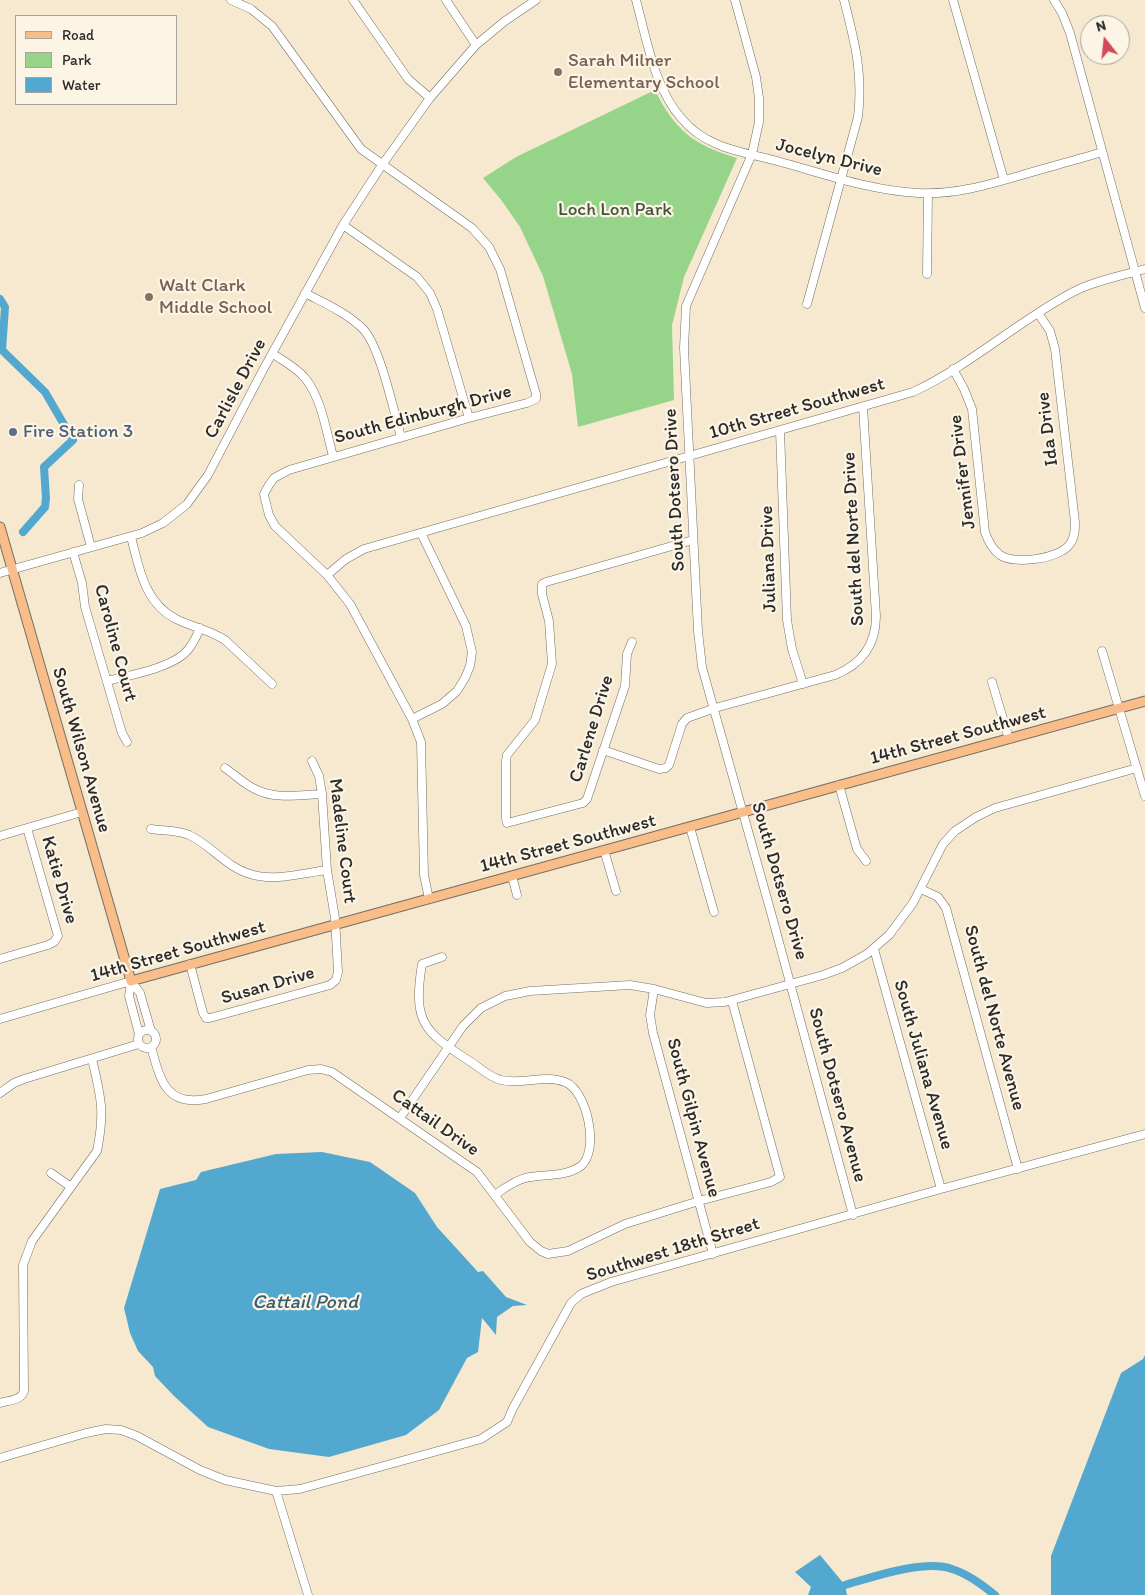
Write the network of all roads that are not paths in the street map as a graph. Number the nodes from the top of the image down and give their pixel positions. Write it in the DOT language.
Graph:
graph roads {
  1 [pos="234,0"];
  2 [pos="353,0"];
  3 [pos="446,0"];
  4 [pos="536,0"];
  5 [pos="636,0"];
  6 [pos="735,0"];
  7 [pos="844,0"];
  8 [pos="953,0"];
  9 [pos="1054,0"];
  10 [pos="476,45"];
  11 [pos="430,98"];
  12 [pos="1102,152"];
  13 [pos="752,154"];
  14 [pos="382,165"];
  15 [pos="841,179"];
  16 [pos="1004,180"];
  17 [pos="928,193"];
  18 [pos="343,225"];
  19 [pos="1145,269"];
  20 [pos="1135,272"];
  21 [pos="927,274"];
  22 [pos="305,293"];
  23 [pos="806,304"];
  24 [pos="1145,308"];
  25 [pos="1038,313"];
  26 [pos="273,354"];
  27 [pos="954,369"];
  28 [pos="863,407"];
  29 [pos="469,418"];
  30 [pos="780,431"];
  31 [pos="401,437"];
  32 [pos="333,456"];
  33 [pos="689,456"];
  34 [pos="79,485"];
  35 [pos="0,527"];
  36 [pos="421,533"];
  37 [pos="131,537"];
  38 [pos="693,540"];
  39 [pos="1070,544"];
  40 [pos="91,547"];
  41 [pos="73,552"];
  42 [pos="12,570"];
  43 [pos="0,573"];
  44 [pos="326,575"];
  45 [pos="200,628"];
  46 [pos="632,642"];
  47 [pos="1102,651"];
  48 [pos="107,681"];
  49 [pos="992,682"];
  50 [pos="272,684"];
  51 [pos="803,684"];
  52 [pos="1145,701"];
  53 [pos="715,708"];
  54 [pos="1118,708"];
  55 [pos="412,719"];
  56 [pos="1009,739"];
  57 [pos="127,742"];
  58 [pos="603,750"];
  59 [pos="312,761"];
  60 [pos="225,768"];
  61 [pos="1137,768"];
  62 [pos="839,786"];
  63 [pos="322,794"];
  64 [pos="1145,796"];
  65 [pos="82,812"];
  66 [pos="743,812"];
  67 [pos="690,827"];
  68 [pos="27,828"];
  69 [pos="151,829"];
  70 [pos="0,836"];
  71 [pos="604,850"];
  72 [pos="866,861"];
  73 [pos="326,870"];
  74 [pos="512,876"];
  75 [pos="921,889"];
  76 [pos="616,891"];
  77 [pos="517,895"];
  78 [pos="429,899"];
  79 [pos="714,912"];
  80 [pos="336,925"];
  81 [pos="874,949"];
  82 [pos="442,957"];
  83 [pos="0,959"];
  84 [pos="190,964"];
  85 [pos="131,981"];
  86 [pos="791,984"];
  87 [pos="654,989"];
  88 [pos="732,1001"];
  89 [pos="0,1019"];
  90 [pos="151,1031"];
  91 [pos="139,1034"];
  92 [pos="139,1044"];
  93 [pos="151,1047"];
  94 [pos="449,1048"];
  95 [pos="92,1059"];
  96 [pos="0,1093"];
  97 [pos="400,1118"];
  98 [pos="1145,1134"];
  99 [pos="1018,1169"];
  100 [pos="51,1173"];
  101 [pos="71,1187"];
  102 [pos="941,1189"];
  103 [pos="496,1194"];
  104 [pos="699,1201"];
  105 [pos="853,1215"];
  106 [pos="713,1254"];
  107 [pos="0,1403"];
  108 [pos="0,1458"];
  109 [pos="276,1491"];
  110 [pos="308,1595"];
  1 -- 14 [label="street, South Edinburgh Drive"];
  2 -- 11 [label="street"];
  3 -- 10 [label="street"];
  4 -- 10 [label="street, Carlisle Drive"];
  5 -- 13 [label="street, Jocelyn Drive"];
  6 -- 13 [label="street, South Dotsero Drive"];
  7 -- 15 [label="street"];
  8 -- 16 [label="street"];
  9 -- 12 [label="street"];
  10 -- 11 [label="street, Carlisle Drive"];
  11 -- 14 [label="street, Carlisle Drive"];
  12 -- 16 [label="street, Jocelyn Drive"];
  12 -- 20 [label="street"];
  13 -- 15 [label="street, Jocelyn Drive"];
  13 -- 33 [label="street, South Dotsero Drive"];
  14 -- 18 [label="street, Carlisle Drive"];
  14 -- 29 [label="street, South Edinburgh Drive"];
  15 -- 17 [label="street, Jocelyn Drive"];
  15 -- 23 [label="street"];
  16 -- 17 [label="street, Jocelyn Drive"];
  17 -- 21 [label="street"];
  18 -- 22 [label="street, Carlisle Drive"];
  18 -- 29 [label="street"];
  19 -- 20 [label="street, 10th Street Southwest"];
  20 -- 24 [label="street"];
  20 -- 25 [label="street, 10th Street Southwest"];
  22 -- 26 [label="street, Carlisle Drive"];
  22 -- 31 [label="street"];
  25 -- 27 [label="street, 10th Street Southwest"];
  25 -- 39 [label="street, Ida Drive"];
  26 -- 32 [label="street"];
  26 -- 37 [label="street, Carlisle Drive"];
  27 -- 28 [label="street, 10th Street Southwest"];
  27 -- 39 [label="street, Jennifer Drive"];
  28 -- 30 [label="street, 10th Street Southwest"];
  28 -- 51 [label="street, South del Norte Drive"];
  29 -- 31 [label="street, South Edinburgh Drive"];
  30 -- 33 [label="street, 10th Street Southwest"];
  30 -- 51 [label="street, Juliana Drive"];
  31 -- 32 [label="street, South Edinburgh Drive"];
  32 -- 44 [label="street, South Edinburgh Drive"];
  33 -- 36 [label="street, 10th Street Southwest"];
  33 -- 38 [label="street, South Dotsero Drive"];
  34 -- 40 [label="street"];
  35 -- 42 [label="main road, South Wilson Avenue"];
  36 -- 44 [label="street, 10th Street Southwest"];
  36 -- 55 [label="street"];
  37 -- 40 [label="street, Carlisle Drive"];
  37 -- 45 [label="street"];
  38 -- 53 [label="street, South Dotsero Drive"];
  38 -- 58 [label="street, Carlene Drive"];
  40 -- 41 [label="street, Carlisle Drive"];
  41 -- 42 [label="street, Carlisle Drive"];
  41 -- 48 [label="street, Caroline Court"];
  42 -- 43 [label="street, Carlisle Drive"];
  42 -- 65 [label="main road, South Wilson Avenue"];
  44 -- 55 [label="street, South Edinburgh Drive"];
  45 -- 48 [label="street"];
  45 -- 50 [label="street"];
  46 -- 58 [label="street, Carlene Drive"];
  47 -- 54 [label="street"];
  48 -- 57 [label="street, Caroline Court"];
  49 -- 56 [label="street"];
  51 -- 53 [label="street, South del Norte Drive"];
  52 -- 54 [label="main road, 14th Street Southwest"];
  53 -- 58 [label="street, South del Norte Drive"];
  53 -- 66 [label="street, South Dotsero Drive"];
  54 -- 56 [label="main road, 14th Street Southwest"];
  54 -- 61 [label="street"];
  55 -- 78 [label="street, South Edinburgh Drive"];
  56 -- 62 [label="main road, 14th Street Southwest"];
  59 -- 63 [label="street, Madeline Court"];
  60 -- 63 [label="street"];
  61 -- 64 [label="street"];
  61 -- 75 [label="street"];
  62 -- 66 [label="main road, 14th Street Southwest"];
  62 -- 72 [label="street"];
  63 -- 73 [label="street, Madeline Court"];
  65 -- 68 [label="street"];
  65 -- 85 [label="main road, South Wilson Avenue"];
  66 -- 67 [label="main road, 14th Street Southwest"];
  66 -- 86 [label="street, South Dotsero Drive"];
  67 -- 71 [label="main road, 14th Street Southwest"];
  67 -- 79 [label="street"];
  68 -- 70 [label="street"];
  68 -- 83 [label="street, Katie Drive"];
  69 -- 73 [label="street"];
  71 -- 74 [label="main road, 14th Street Southwest"];
  71 -- 76 [label="street"];
  73 -- 80 [label="street, Madeline Court"];
  74 -- 77 [label="street"];
  74 -- 78 [label="main road, 14th Street Southwest"];
  75 -- 81 [label="street"];
  75 -- 99 [label="street, South del Norte Avenue"];
  78 -- 80 [label="main road, 14th Street Southwest"];
  80 -- 84 [label="main road, 14th Street Southwest"];
  80 -- 84 [label="street, Susan Drive"];
  81 -- 86 [label="street"];
  81 -- 102 [label="street, South Juliana Avenue"];
  82 -- 94 [label="street"];
  84 -- 85 [label="main road, 14th Street Southwest"];
  85 -- 89 [label="street, 14th Street Southwest"];
  85 -- 90 [label="street, South Wilson Avenue"];
  85 -- 91 [label="street, South Wilson Avenue"];
  86 -- 88 [label="street"];
  86 -- 105 [label="street, South Dotsero Avenue"];
  87 -- 88 [label="street"];
  87 -- 94 [label="street"];
  87 -- 104 [label="street, South Gilpin Avenue"];
  88 -- 104 [label="street, Cattail Drive"];
  90 -- 91 [label="street"];
  90 -- 93 [label="street"];
  91 -- 92 [label="street"];
  92 -- 93 [label="street"];
  92 -- 95 [label="street"];
  93 -- 97 [label="street, Cattail Drive"];
  94 -- 97 [label="street"];
  94 -- 103 [label="street"];
  95 -- 96 [label="street"];
  95 -- 101 [label="street"];
  97 -- 103 [label="street, Cattail Drive"];
  98 -- 99 [label="street, Southwest 18th Street"];
  99 -- 102 [label="street, Southwest 18th Street"];
  100 -- 101 [label="street"];
  101 -- 107 [label="street"];
  102 -- 105 [label="street, Southwest 18th Street"];
  103 -- 104 [label="street, Cattail Drive"];
  104 -- 106 [label="street, South Gilpin Avenue"];
  105 -- 106 [label="street, Southwest 18th Street"];
  106 -- 109 [label="street, Southwest 18th Street"];
  108 -- 109 [label="street, Southwest 18th Street"];
  109 -- 110 [label="street"];
}
